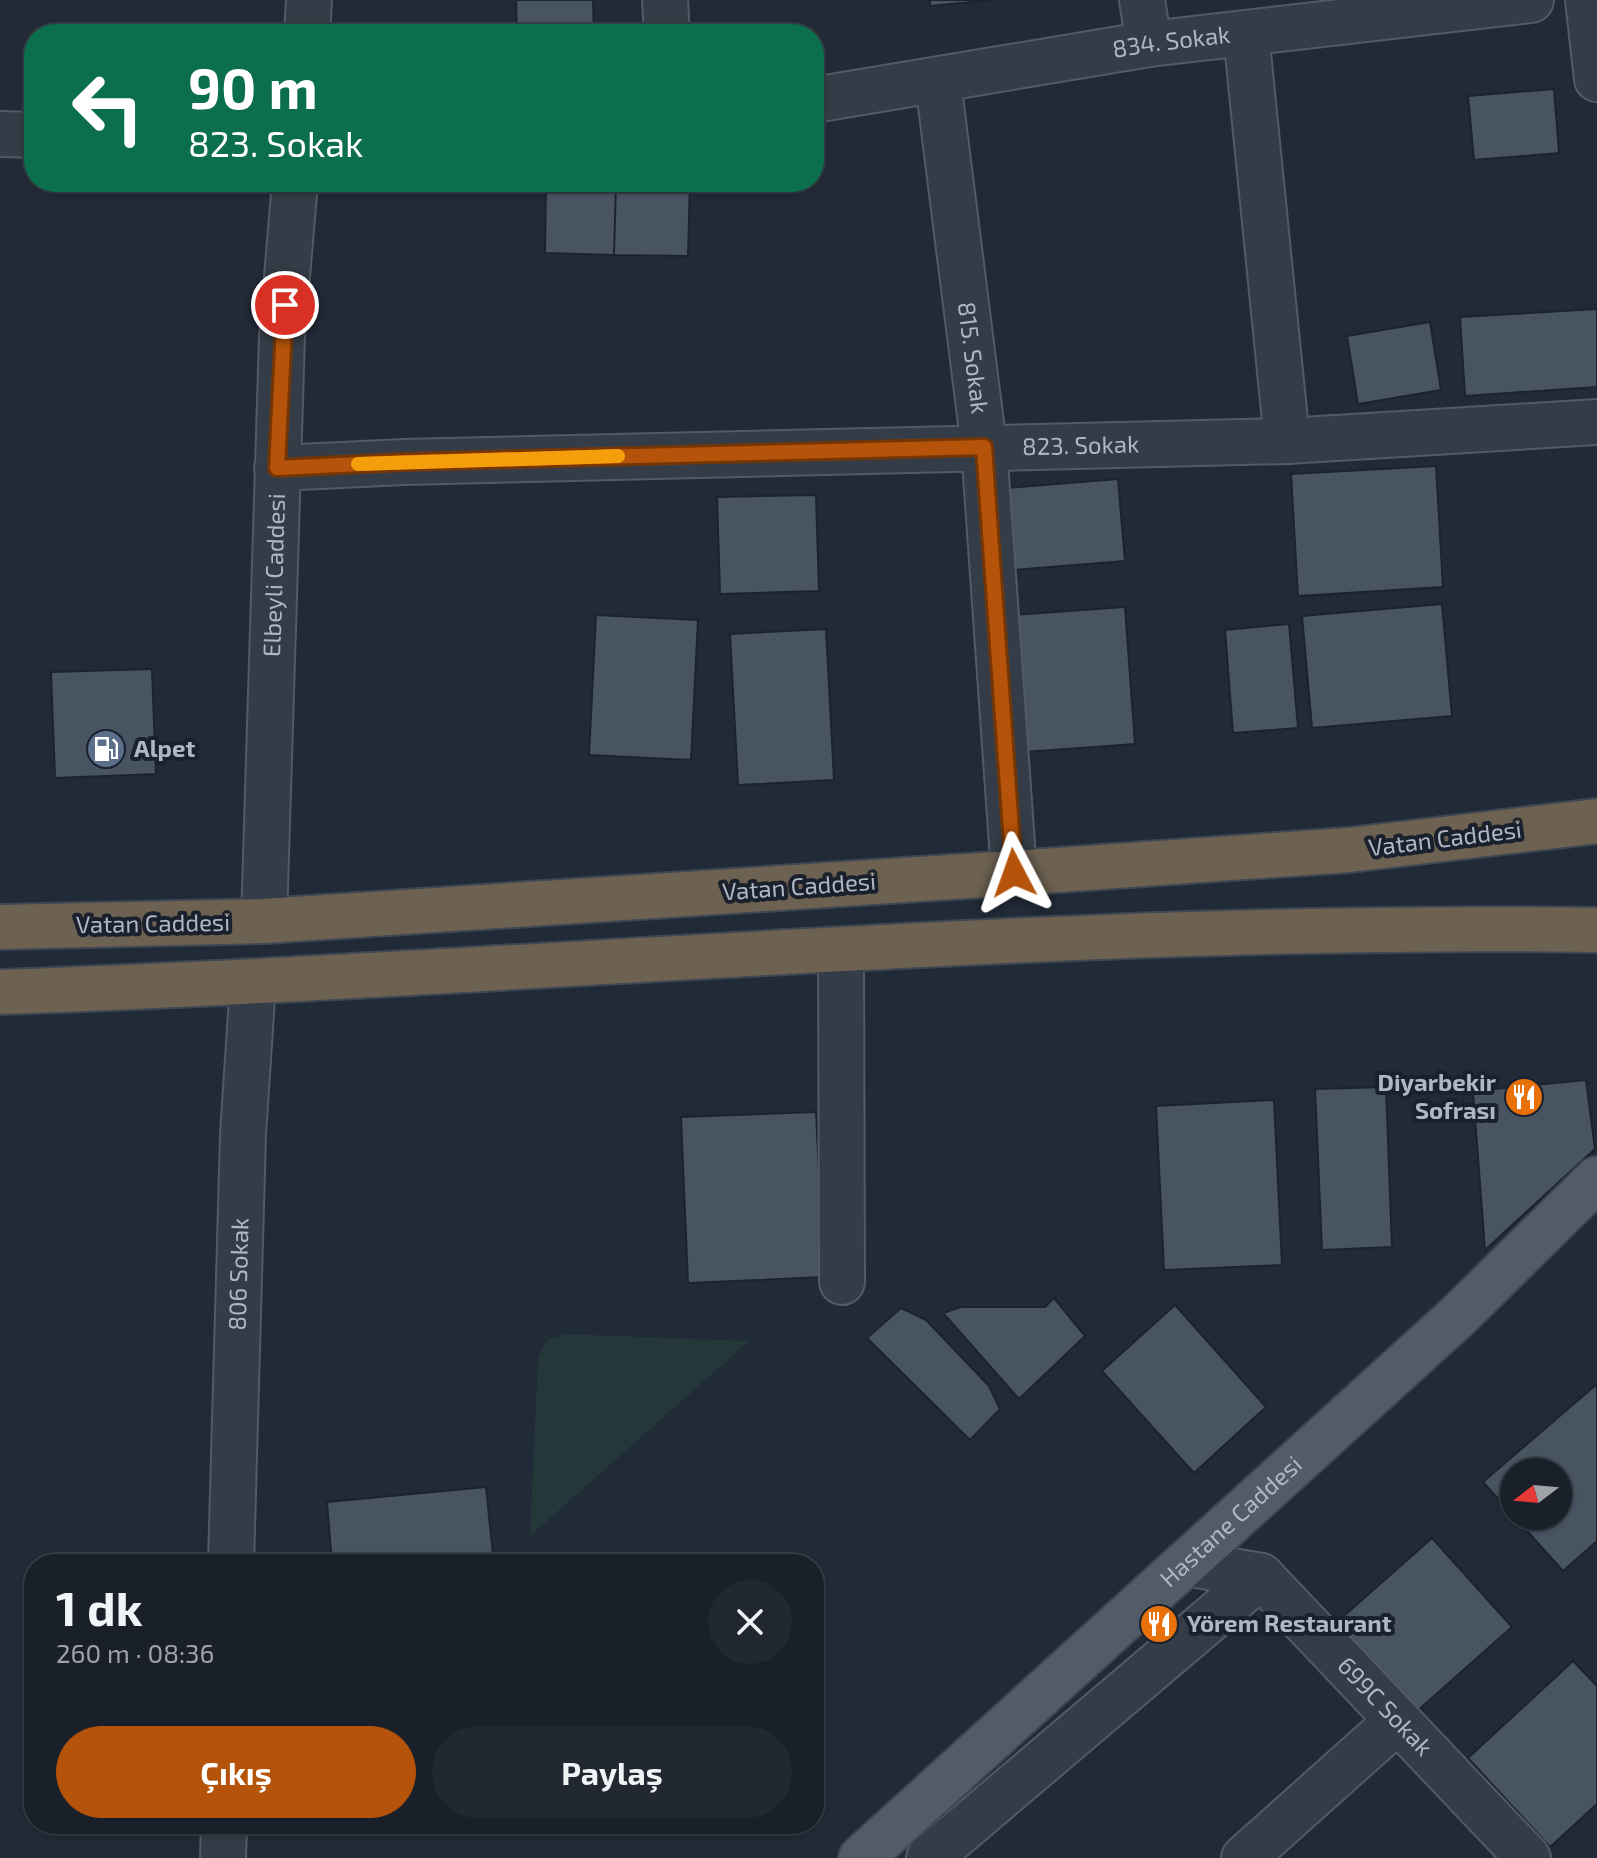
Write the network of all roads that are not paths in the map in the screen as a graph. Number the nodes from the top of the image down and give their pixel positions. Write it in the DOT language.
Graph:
graph roads {
  1 [pos="309,0"];
  2 [pos="665,0"];
  3 [pos="1142,0"];
  4 [pos="1531,0"];
  5 [pos="1588,0"];
  6 [pos="308,24"];
  7 [pos="666,24"];
  8 [pos="1246,33"];
  9 [pos="1149,44"];
  10 [pos="1597,79"];
  11 [pos="938,82"];
  12 [pos="824,99"];
  13 [pos="0,134"];
  14 [pos="24,135"];
  15 [pos="294,192"];
  16 [pos="1597,422"];
  17 [pos="1287,441"];
  18 [pos="984,447"];
  19 [pos="277,468"];
  20 [pos="1597,821"];
  21 [pos="1014,873"];
  22 [pos="264,921"];
  23 [pos="0,927"];
  24 [pos="1597,930"];
  25 [pos="841,951"];
  26 [pos="253,983"];
  27 [pos="0,992"];
  28 [pos="1597,1179"];
  29 [pos="842,1282"];
  30 [pos="231,1554"];
  31 [pos="1186,1563"];
  32 [pos="1261,1576"];
  33 [pos="1396,1722"];
  34 [pos="224,1834"];
  35 [pos="223,1858"];
  36 [pos="861,1858"];
  37 [pos="929,1858"];
  38 [pos="1244,1858"];
  39 [pos="1528,1858"];
  1 -- 6 [label="street"];
  2 -- 7 [label="street"];
  3 -- 9 [label="street"];
  4 -- 8 [label="street, 834. Sokak"];
  5 -- 10 [label="street"];
  8 -- 9 [label="street, 834. Sokak"];
  8 -- 17 [label="street"];
  9 -- 11 [label="street, 834. Sokak"];
  11 -- 12 [label="street, 834. Sokak"];
  11 -- 18 [label="street, 815. Sokak"];
  13 -- 14 [label="street"];
  15 -- 19 [label="street, Elbeyli Caddesi"];
  16 -- 17 [label="street, 823. Sokak"];
  17 -- 18 [label="street, 823. Sokak"];
  18 -- 19 [label="street, 823. Sokak"];
  18 -- 21 [label="street, 815. Sokak"];
  19 -- 22 [label="street, Elbeyli Caddesi"];
  20 -- 21 [label="highway, Vatan Caddesi"];
  21 -- 22 [label="highway, Vatan Caddesi"];
  22 -- 23 [label="highway, Vatan Caddesi"];
  24 -- 25 [label="highway"];
  25 -- 26 [label="highway"];
  25 -- 29 [label="street"];
  26 -- 27 [label="highway"];
  26 -- 30 [label="street, 806 Sokak"];
  28 -- 31 [label="main road, Hastane Caddesi"];
  31 -- 32 [label="street"];
  31 -- 36 [label="main road, Hastane Caddesi"];
  32 -- 33 [label="street, 699C Sokak"];
  32 -- 37 [label="street"];
  33 -- 38 [label="street"];
  33 -- 39 [label="street, 699C Sokak"];
  34 -- 35 [label="street"];
}
